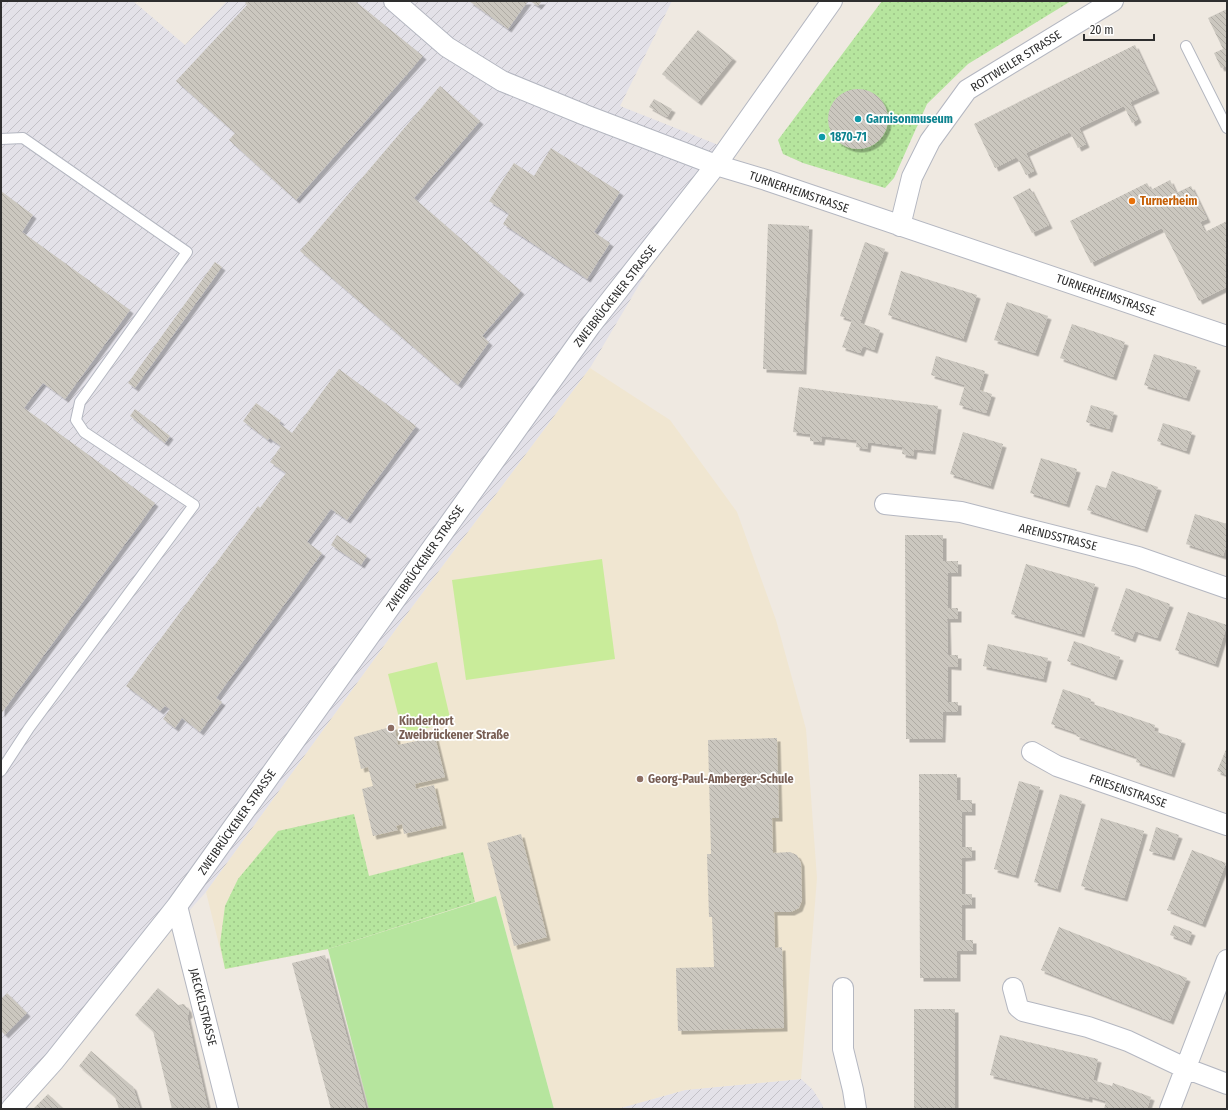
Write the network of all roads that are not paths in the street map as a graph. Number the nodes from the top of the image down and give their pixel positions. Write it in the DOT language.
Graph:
graph roads {
  1 [pos="394,1"];
  2 [pos="832,1"];
  3 [pos="1113,1"];
  4 [pos="1186,46"];
  5 [pos="1227,128"];
  6 [pos="1,139"];
  7 [pos="716,165"];
  8 [pos="900,226"];
  9 [pos="1227,336"];
  10 [pos="885,504"];
  11 [pos="1227,588"];
  12 [pos="1032,752"];
  13 [pos="1,772"];
  14 [pos="1227,825"];
  15 [pos="177,906"];
  16 [pos="1227,960"];
  17 [pos="843,988"];
  18 [pos="1013,988"];
  19 [pos="1185,1068"];
  20 [pos="1227,1084"];
  21 [pos="11,1109"];
  22 [pos="228,1109"];
  23 [pos="856,1109"];
  24 [pos="1170,1109"];
  1 -- 7 [label="street, TURNERHEIMSTRASSE"];
  2 -- 7 [label="street, ZWEIBRÜCKENER STRASSE"];
  3 -- 8 [label="street, ROTTWEILER STRASSE"];
  4 -- 5 [label="lane"];
  6 -- 13 [label="lane"];
  7 -- 8 [label="street, TURNERHEIMSTRASSE"];
  7 -- 15 [label="street, ZWEIBRÜCKENER STRASSE"];
  8 -- 9 [label="street, TURNERHEIMSTRASSE"];
  10 -- 11 [label="street, ARENDSSTRASSE"];
  12 -- 14 [label="street, FRIESENSTRASSE"];
  15 -- 21 [label="street, ZWEIBRÜCKENER STRASSE"];
  15 -- 22 [label="street, JAECKELSTRASSE"];
  16 -- 19 [label="street"];
  17 -- 23 [label="street"];
  18 -- 19 [label="street"];
  19 -- 20 [label="street"];
  19 -- 24 [label="street"];
}
